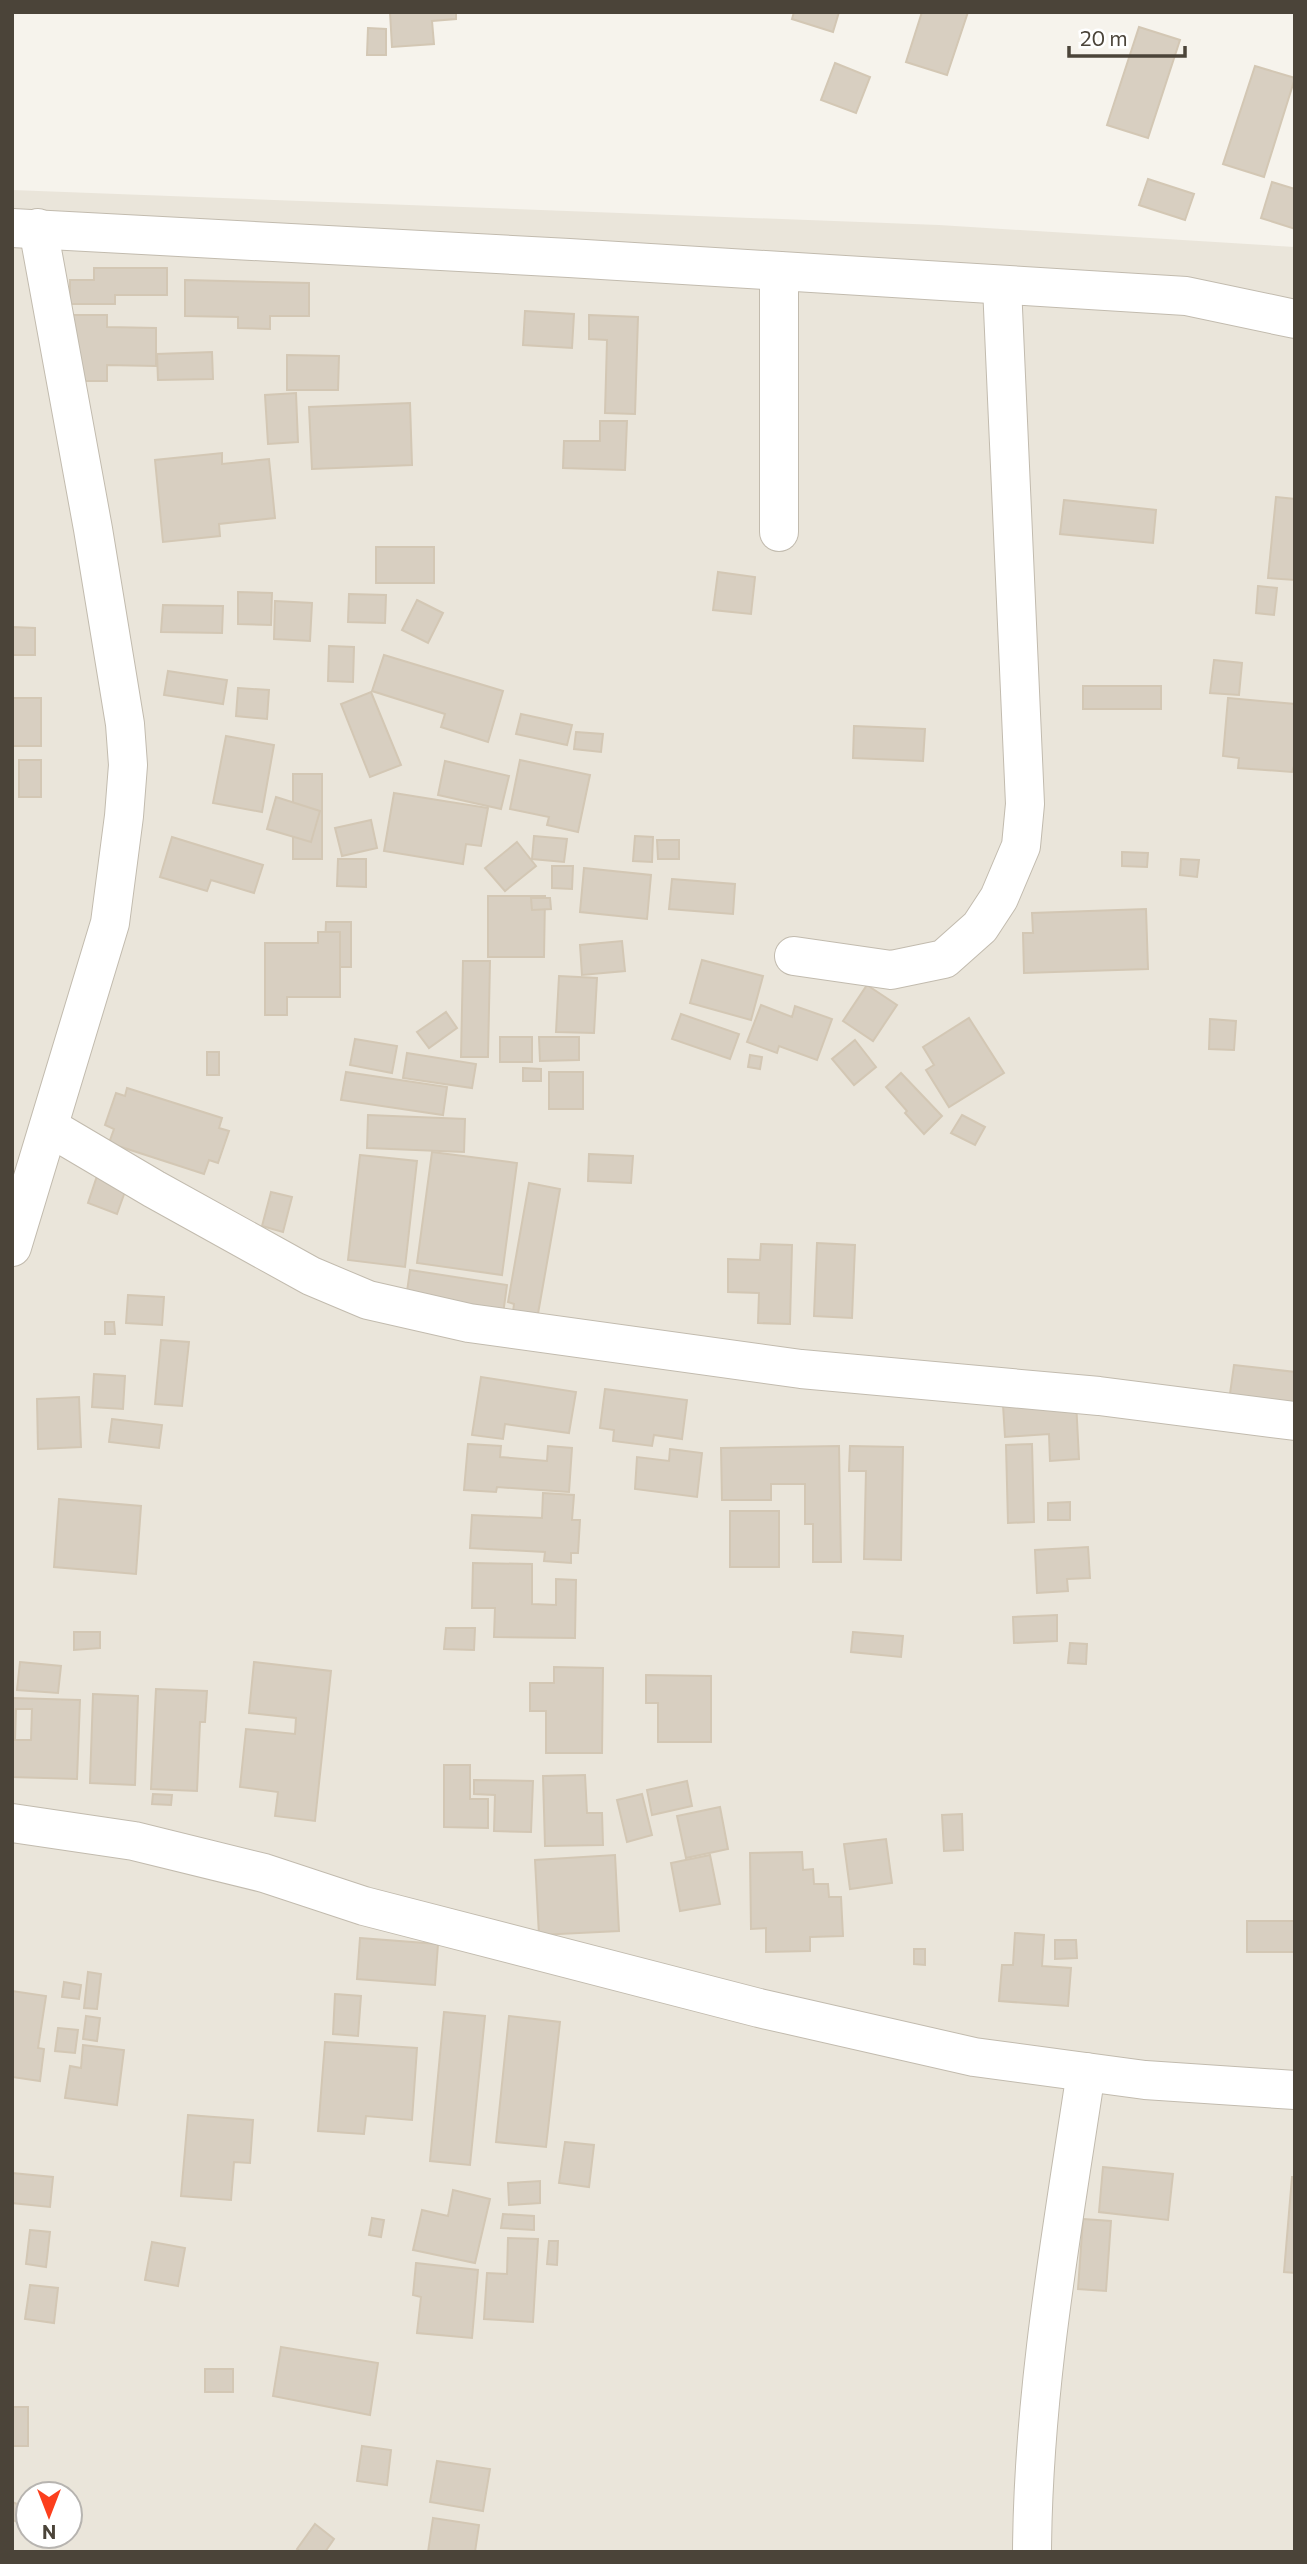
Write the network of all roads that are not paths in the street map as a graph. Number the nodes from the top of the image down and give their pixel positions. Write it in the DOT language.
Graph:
graph roads {
  1 [pos="25,228"];
  2 [pos="779,271"];
  3 [pos="1002,286"];
  4 [pos="1295,319"];
  5 [pos="779,533"];
  6 [pos="793,956"];
  7 [pos="49,1127"];
  8 [pos="12,1247"];
  9 [pos="1295,1421"];
  10 [pos="12,1823"];
  11 [pos="1086,2072"];
  12 [pos="1295,2090"];
  13 [pos="1032,2552"];
  1 -- 2 [label="street"];
  1 -- 7 [label="street"];
  2 -- 3 [label="street"];
  2 -- 5 [label="street"];
  3 -- 4 [label="street"];
  3 -- 6 [label="street"];
  7 -- 8 [label="street"];
  7 -- 9 [label="street"];
  10 -- 11 [label="street"];
  11 -- 12 [label="street"];
  11 -- 13 [label="street"];
}
